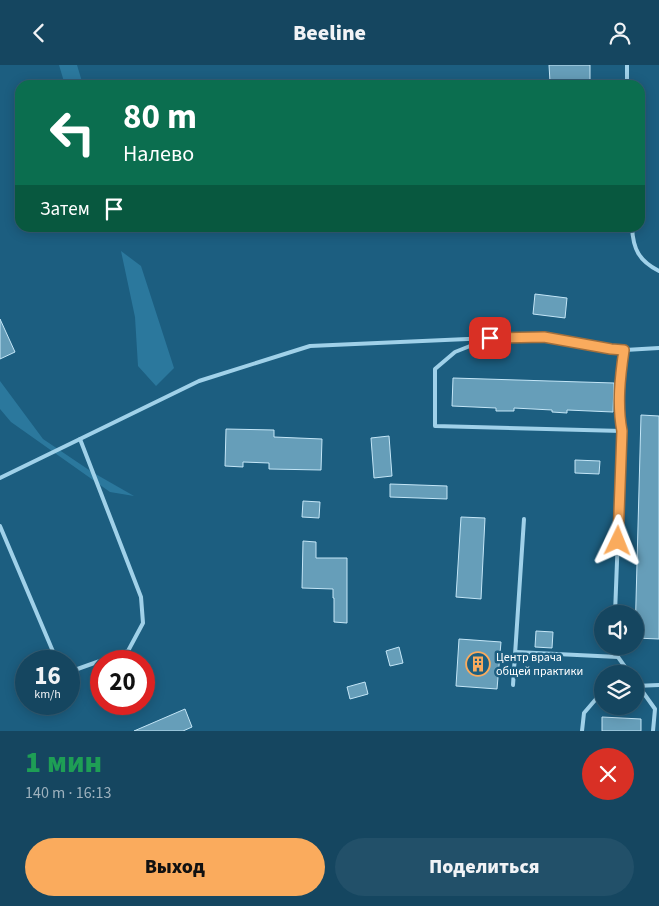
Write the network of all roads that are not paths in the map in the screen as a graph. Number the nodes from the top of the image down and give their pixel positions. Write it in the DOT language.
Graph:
graph roads {
  1 [pos="627,65"];
  2 [pos="628,80"];
  3 [pos="632,232"];
  4 [pos="659,271"];
  5 [pos="490,338"];
  6 [pos="659,348"];
  7 [pos="624,350"];
  8 [pos="622,431"];
  9 [pos="80,439"];
  10 [pos="0,478"];
  11 [pos="524,519"];
  12 [pos="0,526"];
  13 [pos="615,605"];
  14 [pos="52,650"];
  15 [pos="516,652"];
  16 [pos="618,657"];
  17 [pos="624,665"];
  18 [pos="80,668"];
  19 [pos="514,685"];
  20 [pos="644,685"];
  21 [pos="659,685"];
  22 [pos="644,694"];
  23 [pos="594,701"];
  24 [pos="582,731"];
  25 [pos="654,731"];
  1 -- 2 [label="lane"];
  3 -- 4 [label="lane"];
  5 -- 7 [label="lane"];
  5 -- 8 [label="lane"];
  5 -- 9 [label="lane"];
  6 -- 7 [label="lane"];
  7 -- 8 [label="lane"];
  8 -- 13 [label="lane"];
  9 -- 10 [label="lane"];
  9 -- 18 [label="lane"];
  11 -- 15 [label="lane"];
  12 -- 14 [label="lane"];
  15 -- 16 [label="lane"];
  15 -- 19 [label="lane"];
  16 -- 17 [label="lane"];
  20 -- 21 [label="lane"];
  22 -- 25 [label="lane"];
  23 -- 24 [label="lane"];
}
